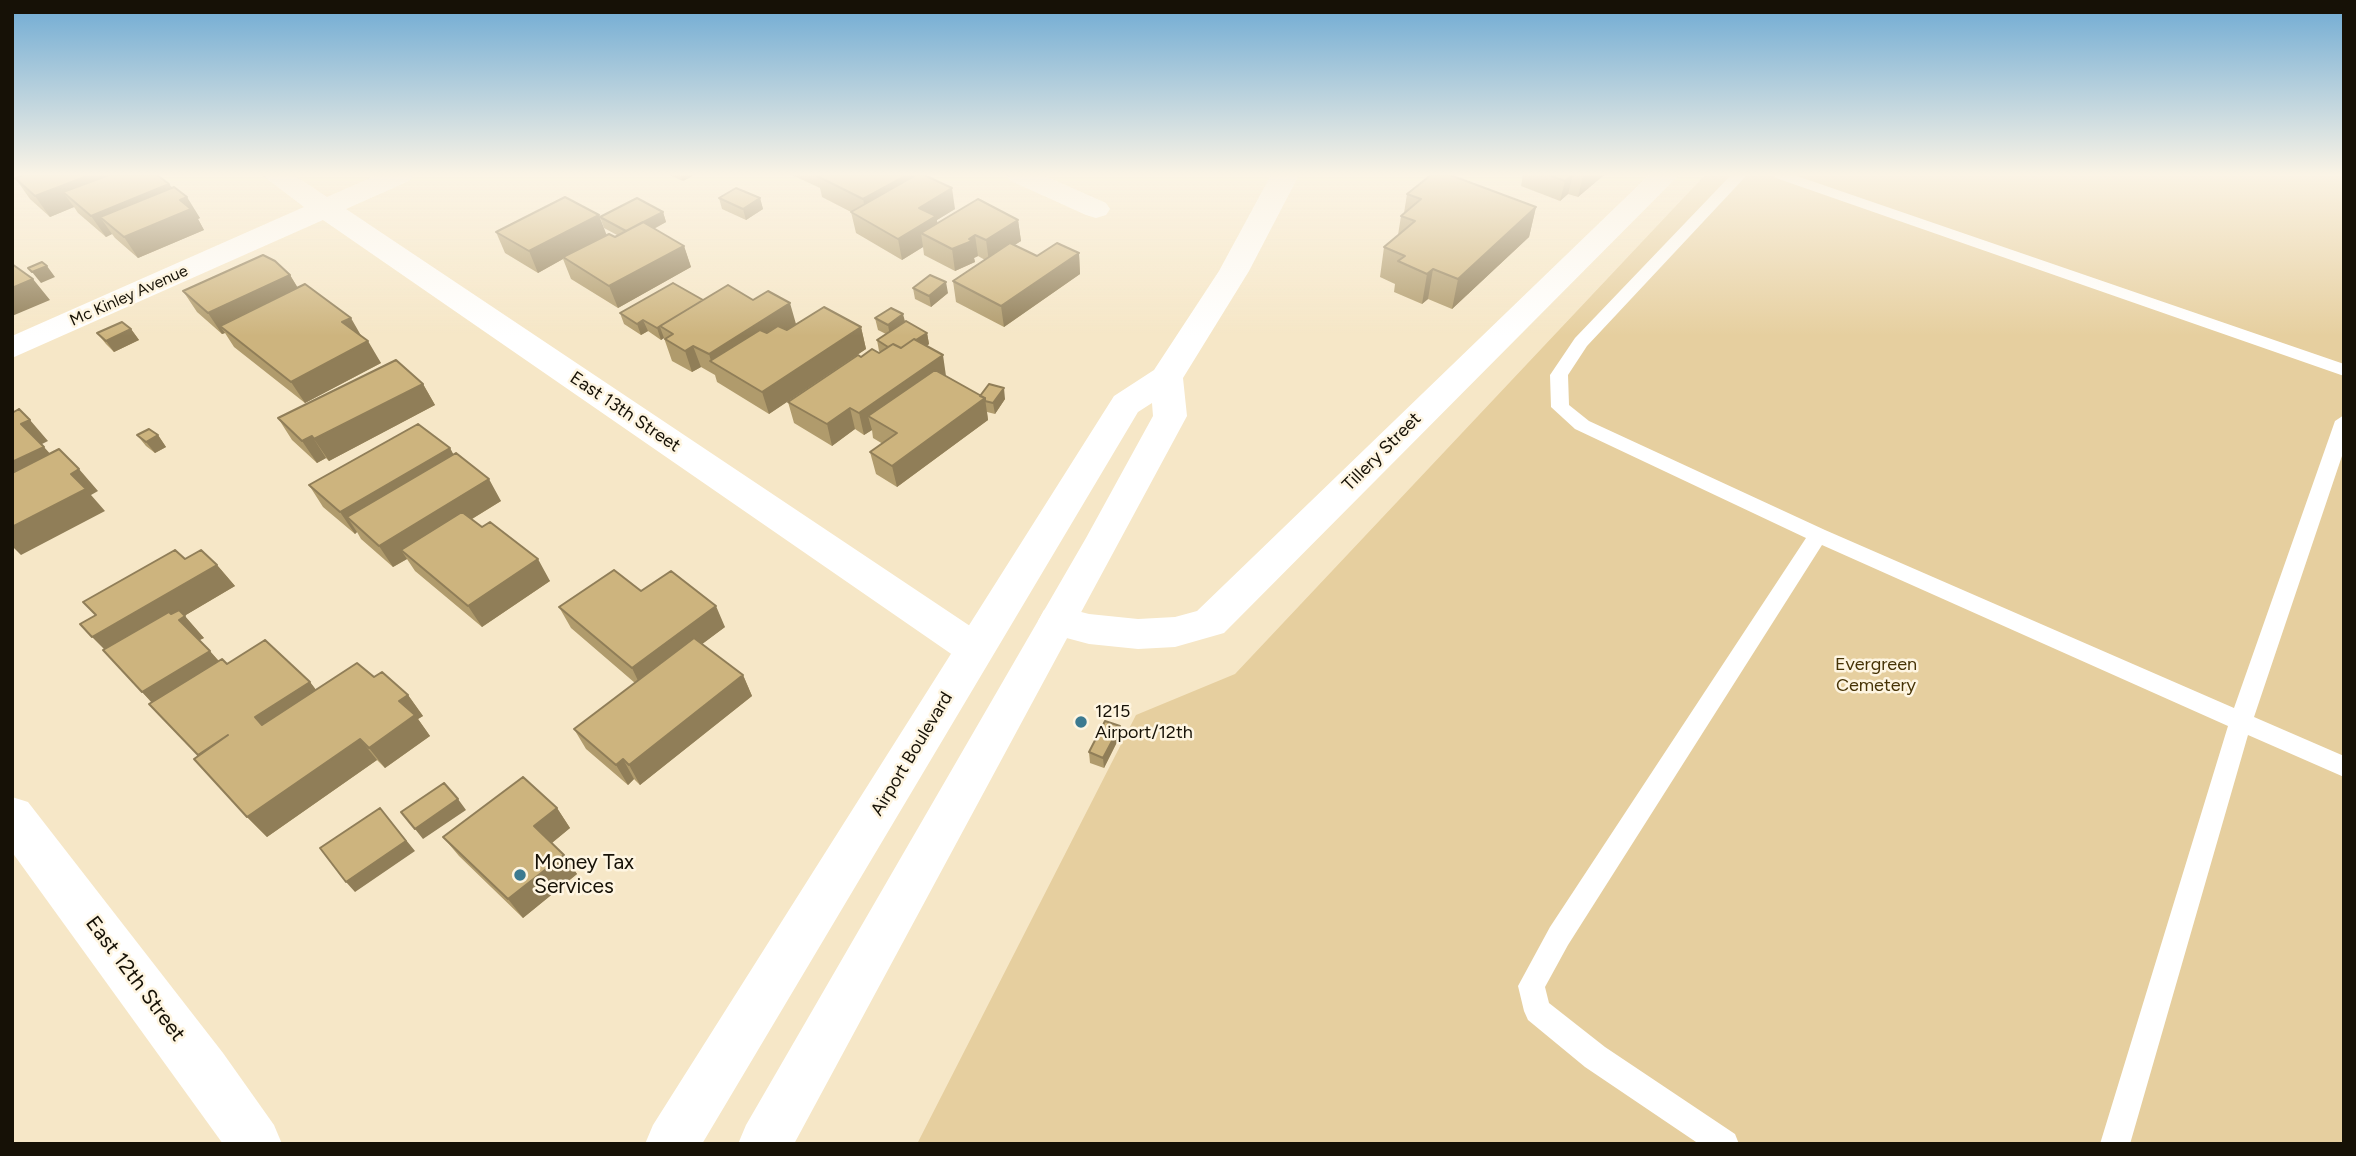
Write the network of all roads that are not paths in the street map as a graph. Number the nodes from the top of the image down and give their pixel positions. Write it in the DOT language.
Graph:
graph roads {
  1 [pos="277,229"];
  2 [pos="355,229"];
  3 [pos="1256,229"];
  4 [pos="1609,229"];
  5 [pos="1687,229"];
  6 [pos="1939,229"];
  7 [pos="12,348"];
  8 [pos="2344,370"];
  9 [pos="1166,378"];
  10 [pos="2344,421"];
  11 [pos="1818,535"];
  12 [pos="1058,621"];
  13 [pos="974,649"];
  14 [pos="2241,720"];
  15 [pos="2344,767"];
  16 [pos="12,816"];
  17 [pos="255,1144"];
  18 [pos="671,1144"];
  19 [pos="765,1144"];
  20 [pos="1725,1144"];
  21 [pos="2115,1144"];
  1 -- 7 [label="street, Mc Kinley Avenue"];
  2 -- 13 [label="street, East 13th Street"];
  3 -- 9 [label="street, Airport Boulevard"];
  4 -- 12 [label="street, Tillery Street"];
  5 -- 11 [label="lane"];
  6 -- 8 [label="lane"];
  9 -- 12 [label="street"];
  9 -- 13 [label="street, Airport Boulevard"];
  10 -- 14 [label="lane"];
  11 -- 14 [label="lane"];
  11 -- 20 [label="lane"];
  12 -- 19 [label="street"];
  13 -- 18 [label="street, Airport Boulevard"];
  14 -- 15 [label="lane"];
  14 -- 21 [label="lane"];
  16 -- 17 [label="street, East 12th Street"];
}
